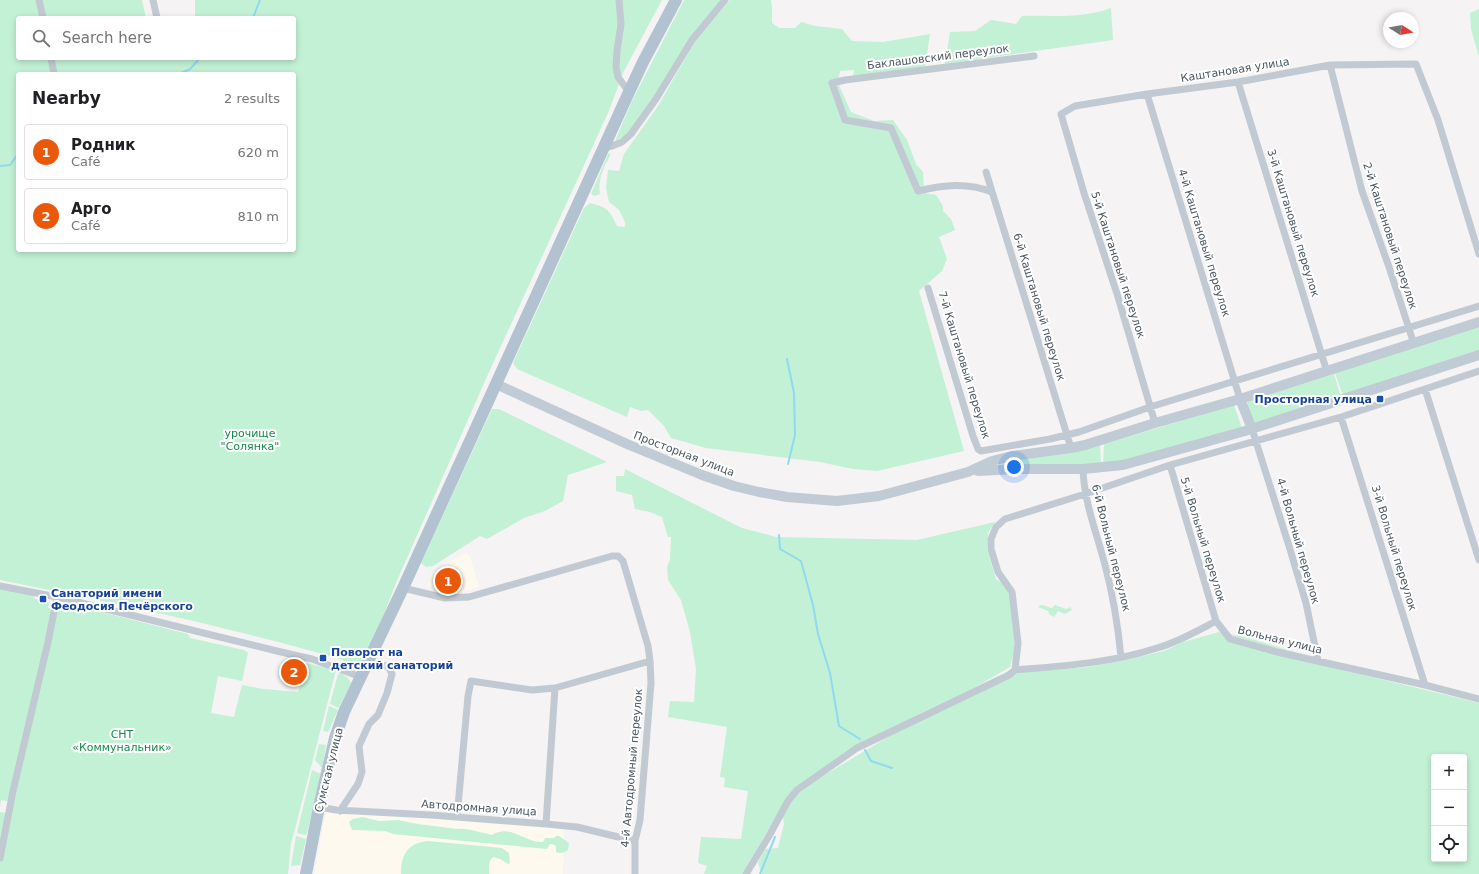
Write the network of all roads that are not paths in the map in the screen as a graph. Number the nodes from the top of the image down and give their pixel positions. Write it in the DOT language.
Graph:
graph roads {
  1 [pos="39,0"];
  2 [pos="153,0"];
  3 [pos="620,0"];
  4 [pos="676,0"];
  5 [pos="725,0"];
  6 [pos="43,16"];
  7 [pos="157,16"];
  8 [pos="1034,56"];
  9 [pos="51,60"];
  10 [pos="1330,65"];
  11 [pos="54,72"];
  12 [pos="1238,82"];
  13 [pos="628,92"];
  14 [pos="1147,94"];
  15 [pos="1061,114"];
  16 [pos="603,148"];
  17 [pos="986,172"];
  18 [pos="992,192"];
  19 [pos="1479,254"];
  20 [pos="928,288"];
  21 [pos="1479,306"];
  22 [pos="1479,322"];
  23 [pos="1408,328"];
  24 [pos="1414,344"];
  25 [pos="1322,354"];
  26 [pos="1479,355"];
  27 [pos="1479,371"];
  28 [pos="1328,372"];
  29 [pos="1235,381"];
  30 [pos="496,384"];
  31 [pos="1425,390"];
  32 [pos="1240,399"];
  33 [pos="1150,407"];
  34 [pos="1341,417"];
  35 [pos="1155,423"];
  36 [pos="1252,429"];
  37 [pos="1066,435"];
  38 [pos="1256,441"];
  39 [pos="1071,448"];
  40 [pos="1004,458"];
  41 [pos="1170,465"];
  42 [pos="1006,469"];
  43 [pos="1083,469"];
  44 [pos="968,472"];
  45 [pos="1086,494"];
  46 [pos="1479,560"];
  47 [pos="0,586"];
  48 [pos="404,586"];
  49 [pos="58,597"];
  50 [pos="1216,621"];
  51 [pos="1121,657"];
  52 [pos="369,661"];
  53 [pos="650,661"];
  54 [pos="1318,661"];
  55 [pos="1015,670"];
  56 [pos="361,677"];
  57 [pos="1425,685"];
  58 [pos="555,688"];
  59 [pos="1479,699"];
  60 [pos="319,807"];
  61 [pos="340,810"];
  62 [pos="458,817"];
  63 [pos="546,824"];
  64 [pos="635,840"];
  65 [pos="0,858"];
  66 [pos="306,874"];
  67 [pos="635,874"];
  68 [pos="746,874"];
  1 -- 6 [label="street"];
  2 -- 7 [label="street"];
  3 -- 13 [label="street"];
  4 -- 13 [label="main road, Сумская улица"];
  5 -- 16 [label="street"];
  8 -- 18 [label="street, Баклашовский переулок"];
  9 -- 11 [label="street"];
  10 -- 12 [label="street, Каштановая улица"];
  10 -- 19 [label="street, Каштановая улица"];
  10 -- 23 [label="street, 2-й Каштановый переулок"];
  12 -- 14 [label="street, Каштановая улица"];
  12 -- 25 [label="street, 3-й Каштановый переулок"];
  13 -- 16 [label="main road, Сумская улица"];
  14 -- 15 [label="street, Каштановая улица"];
  14 -- 29 [label="street, 4-й Каштановый переулок"];
  15 -- 33 [label="street, 5-й Каштановый переулок"];
  16 -- 30 [label="main road, Сумская улица"];
  17 -- 18 [label="street, 6-й Каштановый переулок"];
  18 -- 37 [label="street, 6-й Каштановый переулок"];
  20 -- 37 [label="street, 7-й Каштановый переулок"];
  21 -- 23 [label="street"];
  22 -- 24 [label="main road, Просторная улица"];
  23 -- 24 [label="street, 2-й Каштановый переулок"];
  23 -- 25 [label="street"];
  24 -- 28 [label="main road, Просторная улица"];
  25 -- 28 [label="street, 3-й Каштановый переулок"];
  25 -- 29 [label="street"];
  26 -- 36 [label="main road, Просторная улица"];
  27 -- 31 [label="street"];
  28 -- 32 [label="main road, Просторная улица"];
  29 -- 32 [label="street, 4-й Каштановый переулок"];
  29 -- 33 [label="street"];
  30 -- 44 [label="main road, Просторная улица"];
  30 -- 48 [label="main road, Сумская улица"];
  31 -- 34 [label="street"];
  31 -- 46 [label="street"];
  32 -- 35 [label="main road, Просторная улица"];
  32 -- 36 [label="main road"];
  33 -- 35 [label="street, 5-й Каштановый переулок"];
  33 -- 37 [label="street"];
  34 -- 38 [label="street"];
  34 -- 57 [label="street, 3-й Вольный переулок"];
  35 -- 39 [label="main road, Просторная улица"];
  36 -- 38 [label="street, 4-й Вольный переулок"];
  36 -- 43 [label="main road, Просторная улица"];
  37 -- 39 [label="street, 6-й Каштановый переулок"];
  38 -- 41 [label="street"];
  38 -- 54 [label="street, 4-й Вольный переулок"];
  39 -- 40 [label="main road, Просторная улица"];
  40 -- 42 [label="main road"];
  40 -- 44 [label="main road, Просторная улица"];
  41 -- 45 [label="street"];
  41 -- 50 [label="street, 5-й Вольный переулок"];
  42 -- 43 [label="main road, Просторная улица"];
  42 -- 44 [label="main road, Просторная улица"];
  43 -- 45 [label="street, 6-й Вольный переулок"];
  45 -- 51 [label="street, 6-й Вольный переулок"];
  45 -- 55 [label="street"];
  47 -- 49 [label="street"];
  48 -- 52 [label="main road, Сумская улица"];
  48 -- 53 [label="street, 4-й Автодромный переулок"];
  49 -- 56 [label="street"];
  49 -- 65 [label="street"];
  50 -- 51 [label="street"];
  50 -- 54 [label="street, Вольная улица"];
  51 -- 55 [label="street"];
  52 -- 56 [label="main road, Сумская улица"];
  52 -- 61 [label="street"];
  53 -- 58 [label="street"];
  53 -- 64 [label="street, 4-й Автодромный переулок"];
  54 -- 57 [label="street, Вольная улица"];
  55 -- 68 [label="street"];
  56 -- 60 [label="main road, Сумская улица"];
  57 -- 59 [label="street, Вольная улица"];
  58 -- 62 [label="street"];
  58 -- 63 [label="street"];
  60 -- 61 [label="street, Автодромная улица"];
  60 -- 66 [label="main road, Сумская улица"];
  61 -- 62 [label="street, Автодромная улица"];
  62 -- 63 [label="street, Автодромная улица"];
  63 -- 64 [label="street, Автодромная улица"];
  64 -- 67 [label="street, 4-й Автодромный переулок"];
}
